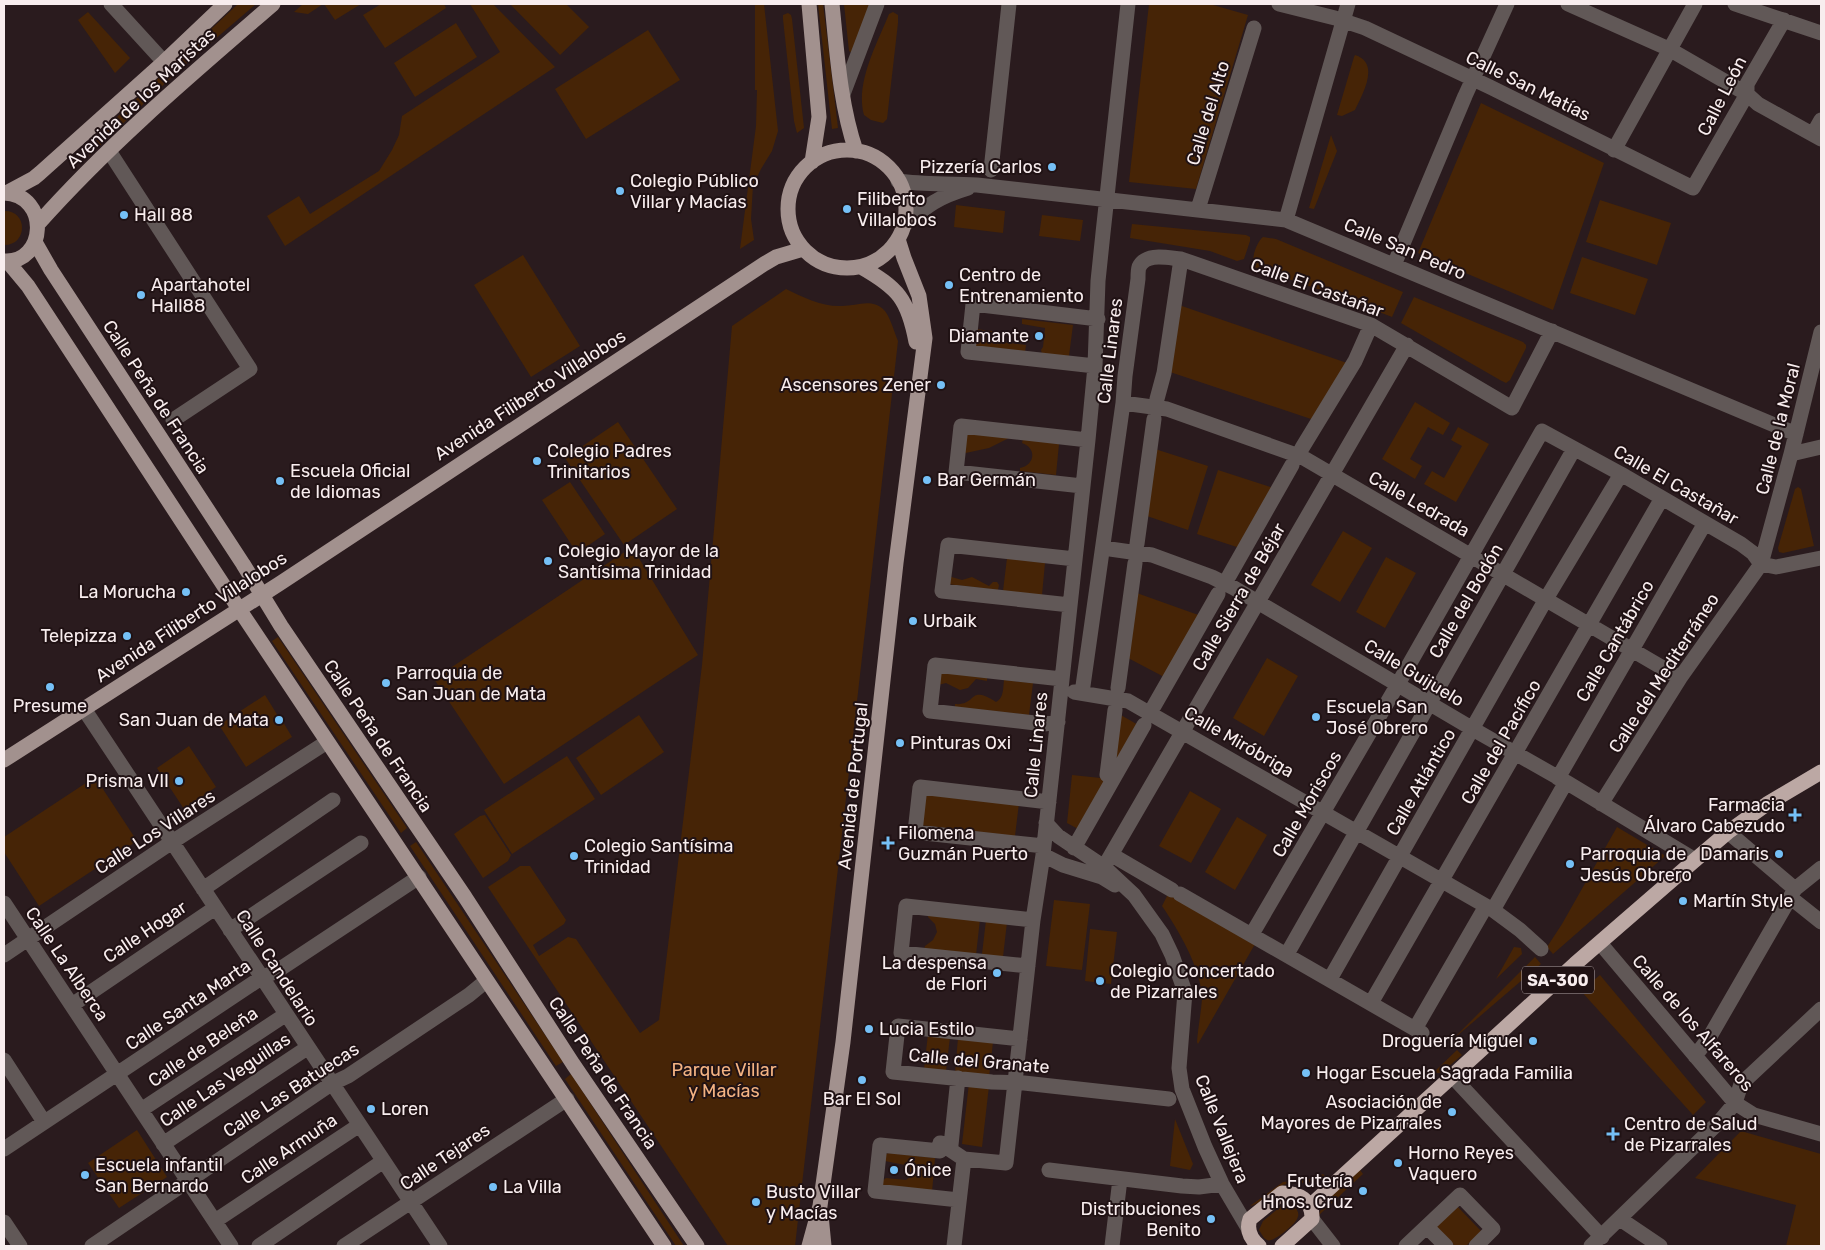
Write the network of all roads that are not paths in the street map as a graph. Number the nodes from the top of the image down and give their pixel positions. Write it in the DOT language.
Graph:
graph roads {
  1 [pos="111,4"];
  2 [pos="225,4"];
  3 [pos="274,4"];
  4 [pos="809,4"];
  5 [pos="832,4"];
  6 [pos="877,4"];
  7 [pos="1009,4"];
  8 [pos="1128,4"];
  9 [pos="1279,4"];
  10 [pos="1348,4"];
  11 [pos="1508,4"];
  12 [pos="1568,4"];
  13 [pos="1695,4"];
  14 [pos="1735,4"];
  15 [pos="1784,20"];
  16 [pos="1344,21"];
  17 [pos="1254,28"];
  18 [pos="1821,32"];
  19 [pos="1669,48"];
  20 [pos="164,62"];
  21 [pos="1473,78"];
  22 [pos="843,94"];
  23 [pos="1747,94"];
  24 [pos="1821,120"];
  25 [pos="1817,136"];
  26 [pos="1614,150"];
  27 [pos="108,151"];
  28 [pos="856,151"];
  29 [pos="812,162"];
  30 [pos="992,170"];
  31 [pos="898,181"];
  32 [pos="977,186"];
  33 [pos="1693,188"];
  34 [pos="5,193"];
  35 [pos="1107,199"];
  36 [pos="1198,209"];
  37 [pos="1286,220"];
  38 [pos="38,224"];
  39 [pos="905,224"];
  40 [pos="898,239"];
  41 [pos="35,242"];
  42 [pos="803,249"];
  43 [pos="1152,257"];
  44 [pos="1181,259"];
  45 [pos="6,262"];
  46 [pos="1394,265"];
  47 [pos="861,267"];
  48 [pos="1098,319"];
  49 [pos="1371,326"];
  50 [pos="1552,331"];
  51 [pos="1821,332"];
  52 [pos="1407,345"];
  53 [pos="1818,359"];
  54 [pos="1095,366"];
  55 [pos="920,369"];
  56 [pos="1158,399"];
  57 [pos="1123,403"];
  58 [pos="1154,419"];
  59 [pos="173,420"];
  60 [pos="1542,432"];
  61 [pos="1796,434"];
  62 [pos="1088,440"];
  63 [pos="1821,447"];
  64 [pos="1302,448"];
  65 [pos="1574,449"];
  66 [pos="1792,454"];
  67 [pos="1292,465"];
  68 [pos="1621,474"];
  69 [pos="1332,475"];
  70 [pos="1082,486"];
  71 [pos="1662,498"];
  72 [pos="1705,523"];
  73 [pos="1137,544"];
  74 [pos="1103,548"];
  75 [pos="1471,555"];
  76 [pos="1075,559"];
  77 [pos="1820,562"];
  78 [pos="1135,563"];
  79 [pos="1761,564"];
  80 [pos="1504,574"];
  81 [pos="1229,576"];
  82 [pos="261,594"];
  83 [pos="1218,594"];
  84 [pos="1546,599"];
  85 [pos="1258,602"];
  86 [pos="1070,605"];
  87 [pos="238,609"];
  88 [pos="1589,625"];
  89 [pos="1632,649"];
  90 [pos="1680,678"];
  91 [pos="1398,684"];
  92 [pos="1061,685"];
  93 [pos="1118,688"];
  94 [pos="1082,693"];
  95 [pos="1430,704"];
  96 [pos="1154,706"];
  97 [pos="84,709"];
  98 [pos="1115,710"];
  99 [pos="1058,722"];
  100 [pos="1144,725"];
  101 [pos="1472,729"];
  102 [pos="1183,731"];
  103 [pos="327,742"];
  104 [pos="1516,753"];
  105 [pos="4,760"];
  106 [pos="1821,772"];
  107 [pos="1107,775"];
  108 [pos="1562,780"];
  109 [pos="333,800"];
  110 [pos="1049,802"];
  111 [pos="1601,804"];
  112 [pos="1323,813"];
  113 [pos="1046,823"];
  114 [pos="1357,832"];
  115 [pos="1728,832"];
  116 [pos="172,842"];
  117 [pos="362,843"];
  118 [pos="1074,848"];
  119 [pos="1043,851"];
  120 [pos="1400,857"];
  121 [pos="1695,860"];
  122 [pos="1108,861"];
  123 [pos="1821,868"];
  124 [pos="419,877"];
  125 [pos="1442,881"];
  126 [pos="203,889"];
  127 [pos="1793,894"];
  128 [pos="1134,895"];
  129 [pos="4,903"];
  130 [pos="215,908"];
  131 [pos="1490,908"];
  132 [pos="1033,920"];
  133 [pos="1821,922"];
  134 [pos="230,930"];
  135 [pos="1252,934"];
  136 [pos="28,938"];
  137 [pos="1600,943"];
  138 [pos="1541,948"];
  139 [pos="1287,954"];
  140 [pos="4,955"];
  141 [pos="1028,966"];
  142 [pos="261,978"];
  143 [pos="1330,979"];
  144 [pos="486,982"];
  145 [pos="1371,1003"];
  146 [pos="72,1005"];
  147 [pos="1821,1009"];
  148 [pos="285,1015"];
  149 [pos="1419,1031"];
  150 [pos="1020,1039"];
  151 [pos="307,1048"];
  152 [pos="1695,1056"];
  153 [pos="4,1060"];
  154 [pos="117,1075"];
  155 [pos="1452,1076"];
  156 [pos="958,1078"];
  157 [pos="1015,1082"];
  158 [pos="331,1084"];
  159 [pos="567,1099"];
  160 [pos="1169,1100"];
  161 [pos="1735,1103"];
  162 [pos="141,1110"];
  163 [pos="44,1122"];
  164 [pos="358,1126"];
  165 [pos="1821,1134"];
  166 [pos="940,1143"];
  167 [pos="163,1144"];
  168 [pos="4,1149"];
  169 [pos="964,1159"];
  170 [pos="382,1162"];
  171 [pos="1049,1170"];
  172 [pos="1120,1179"];
  173 [pos="189,1182"];
  174 [pos="1222,1184"];
  175 [pos="959,1200"];
  176 [pos="411,1203"];
  177 [pos="820,1206"];
  178 [pos="1311,1212"];
  179 [pos="1620,1219"];
  180 [pos="215,1221"];
  181 [pos="4,1222"];
  182 [pos="1251,1222"];
  183 [pos="1427,1227"];
  184 [pos="1597,1241"];
  185 [pos="20,1246"];
  186 [pos="92,1246"];
  187 [pos="231,1246"];
  188 [pos="258,1246"];
  189 [pos="344,1246"];
  190 [pos="440,1246"];
  191 [pos="664,1246"];
  192 [pos="697,1246"];
  193 [pos="809,1246"];
  194 [pos="824,1246"];
  195 [pos="954,1246"];
  196 [pos="1112,1246"];
  197 [pos="1258,1246"];
  198 [pos="1282,1246"];
  199 [pos="1333,1246"];
  200 [pos="1406,1246"];
  201 [pos="1446,1246"];
  202 [pos="1476,1246"];
  203 [pos="1660,1246"];
  1 -- 20 [label="street"];
  2 -- 20 [label="main road, Avenida de los Maristas"];
  3 -- 27 [label="main road, Avenida de los Maristas"];
  4 -- 29 [label="main road"];
  5 -- 22 [label="main road"];
  6 -- 22 [label="street"];
  7 -- 30 [label="street"];
  8 -- 35 [label="street, Calle Linares"];
  9 -- 16 [label="street, Calle San Matías"];
  10 -- 16 [label="street"];
  11 -- 21 [label="street"];
  12 -- 19 [label="street"];
  13 -- 19 [label="street"];
  14 -- 15 [label="street"];
  15 -- 18 [label="street"];
  15 -- 23 [label="street, Calle León"];
  16 -- 21 [label="street, Calle San Matías"];
  16 -- 37 [label="street"];
  17 -- 36 [label="street, Calle del Alto"];
  19 -- 23 [label="street"];
  19 -- 26 [label="street"];
  20 -- 34 [label="main road, Avenida de los Maristas"];
  21 -- 26 [label="street, Calle San Matías"];
  21 -- 46 [label="street"];
  22 -- 28 [label="main road"];
  23 -- 25 [label="street"];
  23 -- 33 [label="street, Calle León"];
  24 -- 25 [label="street"];
  26 -- 33 [label="street, Calle San Matías"];
  27 -- 38 [label="main road, Avenida de los Maristas"];
  27 -- 59 [label="street"];
  28 -- 29 [label="main road"];
  28 -- 31 [label="main road"];
  29 -- 42 [label="main road"];
  31 -- 32 [label="street, Calle San Pedro"];
  31 -- 39 [label="main road"];
  32 -- 35 [label="street, Calle San Pedro"];
  32 -- 39 [label="street, Calle San Pedro"];
  34 -- 38 [label="main road"];
  35 -- 36 [label="street, Calle San Pedro"];
  35 -- 48 [label="street, Calle Linares"];
  36 -- 37 [label="street, Calle San Pedro"];
  37 -- 46 [label="street, Calle San Pedro"];
  38 -- 41 [label="main road"];
  39 -- 40 [label="main road"];
  40 -- 47 [label="main road"];
  40 -- 55 [label="main road, Avenida de Portugal"];
  41 -- 45 [label="main road"];
  41 -- 82 [label="main road, Calle Peña de Francia"];
  42 -- 47 [label="main road"];
  42 -- 82 [label="main road, Avenida Filiberto Villalobos"];
  43 -- 44 [label="street, Calle El Castañar"];
  43 -- 57 [label="street, Calle Linares"];
  44 -- 49 [label="street, Calle El Castañar"];
  44 -- 56 [label="street"];
  45 -- 87 [label="main road"];
  46 -- 50 [label="street, Calle San Pedro"];
  47 -- 55 [label="main road, Avenida de Portugal"];
  48 -- 54 [label="street, Calle Linares"];
  48 -- 54 [label="street"];
  49 -- 52 [label="street, Calle El Castañar"];
  49 -- 64 [label="street"];
  50 -- 52 [label="street, Calle El Castañar"];
  50 -- 61 [label="street, Calle San Pedro"];
  51 -- 53 [label="street, Calle de la Moral"];
  52 -- 69 [label="street, Calle Sierra de Béjar"];
  53 -- 61 [label="street, Calle de la Moral"];
  54 -- 62 [label="street, Calle Linares"];
  55 -- 177 [label="main road, Avenida de Portugal"];
  57 -- 69 [label="street, Calle Ledrada"];
  57 -- 74 [label="street, Calle Linares"];
  58 -- 73 [label="street"];
  60 -- 65 [label="street, Calle El Castañar"];
  60 -- 75 [label="street, Calle Moriscos"];
  61 -- 66 [label="street, Calle de la Moral"];
  62 -- 70 [label="street, Calle Linares"];
  62 -- 70 [label="street"];
  63 -- 66 [label="street"];
  65 -- 68 [label="street, Calle El Castañar"];
  65 -- 80 [label="street, Calle del Bodón"];
  66 -- 79 [label="street, Calle de la Moral"];
  67 -- 81 [label="street"];
  68 -- 71 [label="street, Calle El Castañar"];
  68 -- 84 [label="street, Calle Atlántico"];
  69 -- 75 [label="street, Calle Ledrada"];
  69 -- 85 [label="street, Calle Sierra de Béjar"];
  70 -- 76 [label="street, Calle Linares"];
  71 -- 72 [label="street, Calle El Castañar"];
  71 -- 88 [label="street, Calle del Pacífico"];
  72 -- 79 [label="street, Calle El Castañar"];
  72 -- 89 [label="street, Calle Cantábrico"];
  74 -- 85 [label="street, Calle Guijuelo"];
  74 -- 94 [label="street, Calle Linares"];
  75 -- 80 [label="street, Calle Ledrada"];
  75 -- 91 [label="street, Calle Moriscos"];
  76 -- 86 [label="street, Calle Linares"];
  76 -- 86 [label="street"];
  77 -- 79 [label="street"];
  78 -- 93 [label="street"];
  79 -- 90 [label="street, Calle del Mediterráneo"];
  80 -- 84 [label="street, Calle Ledrada"];
  80 -- 95 [label="street, Calle del Bodón"];
  82 -- 87 [label="main road, Avenida Filiberto Villalobos"];
  82 -- 192 [label="main road, Calle Peña de Francia"];
  83 -- 96 [label="street"];
  84 -- 88 [label="street, Calle Ledrada"];
  84 -- 101 [label="street, Calle Atlántico"];
  85 -- 91 [label="street, Calle Guijuelo"];
  85 -- 102 [label="street, Calle Sierra de Béjar"];
  86 -- 92 [label="street, Calle Linares"];
  87 -- 97 [label="main road, Avenida Filiberto Villalobos"];
  87 -- 103 [label="main road"];
  88 -- 89 [label="street, Calle Ledrada"];
  88 -- 104 [label="street, Calle del Pacífico"];
  89 -- 90 [label="street, Calle Ledrada"];
  89 -- 108 [label="street, Calle Cantábrico"];
  90 -- 111 [label="street, Calle del Mediterráneo"];
  91 -- 95 [label="street, Calle Guijuelo"];
  91 -- 112 [label="street, Calle Moriscos"];
  92 -- 94 [label="street, Calle Miróbriga"];
  92 -- 99 [label="street, Calle Linares"];
  92 -- 99 [label="street, Calle Miróbriga"];
  94 -- 102 [label="street, Calle Miróbriga"];
  95 -- 101 [label="street, Calle Guijuelo"];
  95 -- 114 [label="street, Calle del Bodón"];
  97 -- 105 [label="main road, Avenida Filiberto Villalobos"];
  97 -- 116 [label="street, Calle Candelario"];
  98 -- 107 [label="street"];
  99 -- 110 [label="street, Calle Linares"];
  100 -- 118 [label="street"];
  101 -- 104 [label="street, Calle Guijuelo"];
  101 -- 120 [label="street, Calle Atlántico"];
  102 -- 112 [label="street, Calle Miróbriga"];
  102 -- 122 [label="street, Calle Sierra de Béjar"];
  103 -- 116 [label="street, Calle Los Villares"];
  103 -- 124 [label="main road"];
  104 -- 108 [label="street, Calle Guijuelo"];
  104 -- 125 [label="street, Calle del Pacífico"];
  106 -- 115 [label="highway, SA-300"];
  108 -- 111 [label="street, Calle Guijuelo"];
  108 -- 131 [label="street, Calle Cantábrico"];
  109 -- 126 [label="street"];
  110 -- 113 [label="street, Calle Linares"];
  110 -- 119 [label="street, Calle Vallejera"];
  111 -- 121 [label="street, Calle Guijuelo"];
  112 -- 114 [label="street, Calle Miróbriga"];
  112 -- 135 [label="street, Calle Moriscos"];
  113 -- 118 [label="street, Calle Vallejera"];
  113 -- 119 [label="street, Calle Linares"];
  114 -- 120 [label="street, Calle Miróbriga"];
  114 -- 139 [label="street, Calle del Bodón"];
  115 -- 121 [label="highway, SA-300"];
  115 -- 127 [label="street"];
  116 -- 126 [label="street, Calle Candelario"];
  116 -- 136 [label="street, Calle Los Villares"];
  117 -- 134 [label="street"];
  118 -- 122 [label="street, Calle Vallejera"];
  119 -- 128 [label="street, Calle Vallejera"];
  119 -- 132 [label="street, Calle Linares"];
  120 -- 125 [label="street, Calle Miróbriga"];
  120 -- 143 [label="street, Calle Atlántico"];
  121 -- 137 [label="highway, SA-300"];
  122 -- 128 [label="street, Calle Vallejera"];
  122 -- 135 [label="street, Calle Vallejera"];
  123 -- 127 [label="street"];
  124 -- 142 [label="street, Calle Santa Marta"];
  124 -- 144 [label="main road"];
  125 -- 131 [label="street, Calle Miróbriga"];
  125 -- 145 [label="street, Calle del Pacífico"];
  126 -- 130 [label="street, Calle Candelario"];
  127 -- 133 [label="street"];
  127 -- 152 [label="street"];
  128 -- 174 [label="street, Calle Vallejera"];
  129 -- 136 [label="street, Calle La Alberca"];
  130 -- 134 [label="street, Calle Candelario"];
  130 -- 146 [label="street, Calle Hogar"];
  131 -- 138 [label="street, Calle Miróbriga"];
  131 -- 149 [label="street, Calle Cantábrico"];
  132 -- 141 [label="street, Calle Linares"];
  132 -- 141 [label="street"];
  134 -- 142 [label="street, Calle Candelario"];
  135 -- 139 [label="street, Calle Vallejera"];
  136 -- 140 [label="street, Calle Los Villares"];
  136 -- 146 [label="street, Calle La Alberca"];
  137 -- 152 [label="street, Calle de los Alfareros"];
  137 -- 155 [label="highway, SA-300"];
  139 -- 143 [label="street, Calle Vallejera"];
  141 -- 150 [label="street, Calle Linares"];
  142 -- 148 [label="street, Calle Candelario"];
  142 -- 154 [label="street, Calle Santa Marta"];
  143 -- 145 [label="street, Calle Vallejera"];
  144 -- 158 [label="street, Calle Las Batuecas"];
  144 -- 159 [label="main road"];
  145 -- 149 [label="street, Calle Vallejera"];
  146 -- 154 [label="street, Calle La Alberca"];
  147 -- 161 [label="street"];
  148 -- 151 [label="street, Calle Candelario"];
  148 -- 162 [label="street, Calle de Beleña"];
  150 -- 156 [label="street, Calle del Granate"];
  150 -- 157 [label="street, Calle Linares"];
  151 -- 158 [label="street, Calle Candelario"];
  151 -- 167 [label="street, Calle Las Veguillas"];
  152 -- 161 [label="street, Calle de los Alfareros"];
  153 -- 163 [label="street"];
  154 -- 162 [label="street, Calle La Alberca"];
  154 -- 163 [label="street, Calle Santa Marta"];
  155 -- 178 [label="highway, SA-300"];
  155 -- 184 [label="street"];
  156 -- 157 [label="street, Calle del Granate"];
  156 -- 166 [label="street"];
  157 -- 160 [label="street, Calle del Granate"];
  157 -- 169 [label="street, Calle Linares"];
  158 -- 164 [label="street, Calle Candelario"];
  158 -- 173 [label="street, Calle Las Batuecas"];
  159 -- 176 [label="street, Calle Tejares"];
  159 -- 191 [label="main road"];
  161 -- 165 [label="street, Calle de los Alfareros"];
  161 -- 179 [label="street"];
  162 -- 167 [label="street, Calle La Alberca"];
  163 -- 168 [label="street, Calle Santa Marta"];
  164 -- 170 [label="street, Calle Candelario"];
  164 -- 180 [label="street, Calle Armuña"];
  166 -- 169 [label="street"];
  166 -- 175 [label="street"];
  167 -- 173 [label="street, Calle La Alberca"];
  169 -- 175 [label="street"];
  170 -- 176 [label="street, Calle Candelario"];
  170 -- 188 [label="street"];
  171 -- 172 [label="street"];
  172 -- 174 [label="street"];
  172 -- 196 [label="street"];
  173 -- 180 [label="street, Calle La Alberca"];
  173 -- 186 [label="street, Calle Las Batuecas"];
  174 -- 182 [label="street, Calle Vallejera"];
  175 -- 195 [label="street"];
  176 -- 189 [label="street, Calle Tejares"];
  176 -- 190 [label="street, Calle Candelario"];
  177 -- 193 [label="main road, Avenida de Portugal"];
  177 -- 194 [label="main road, Avenida de Portugal"];
  178 -- 182 [label="highway"];
  178 -- 198 [label="highway, SA-300"];
  178 -- 199 [label="street"];
  179 -- 184 [label="street"];
  179 -- 203 [label="street"];
  180 -- 187 [label="street, Calle La Alberca"];
  181 -- 185 [label="street"];
  182 -- 197 [label="highway"];
  183 -- 200 [label="street"];
  183 -- 201 [label="street"];
  183 -- 202 [label="street"];
}
